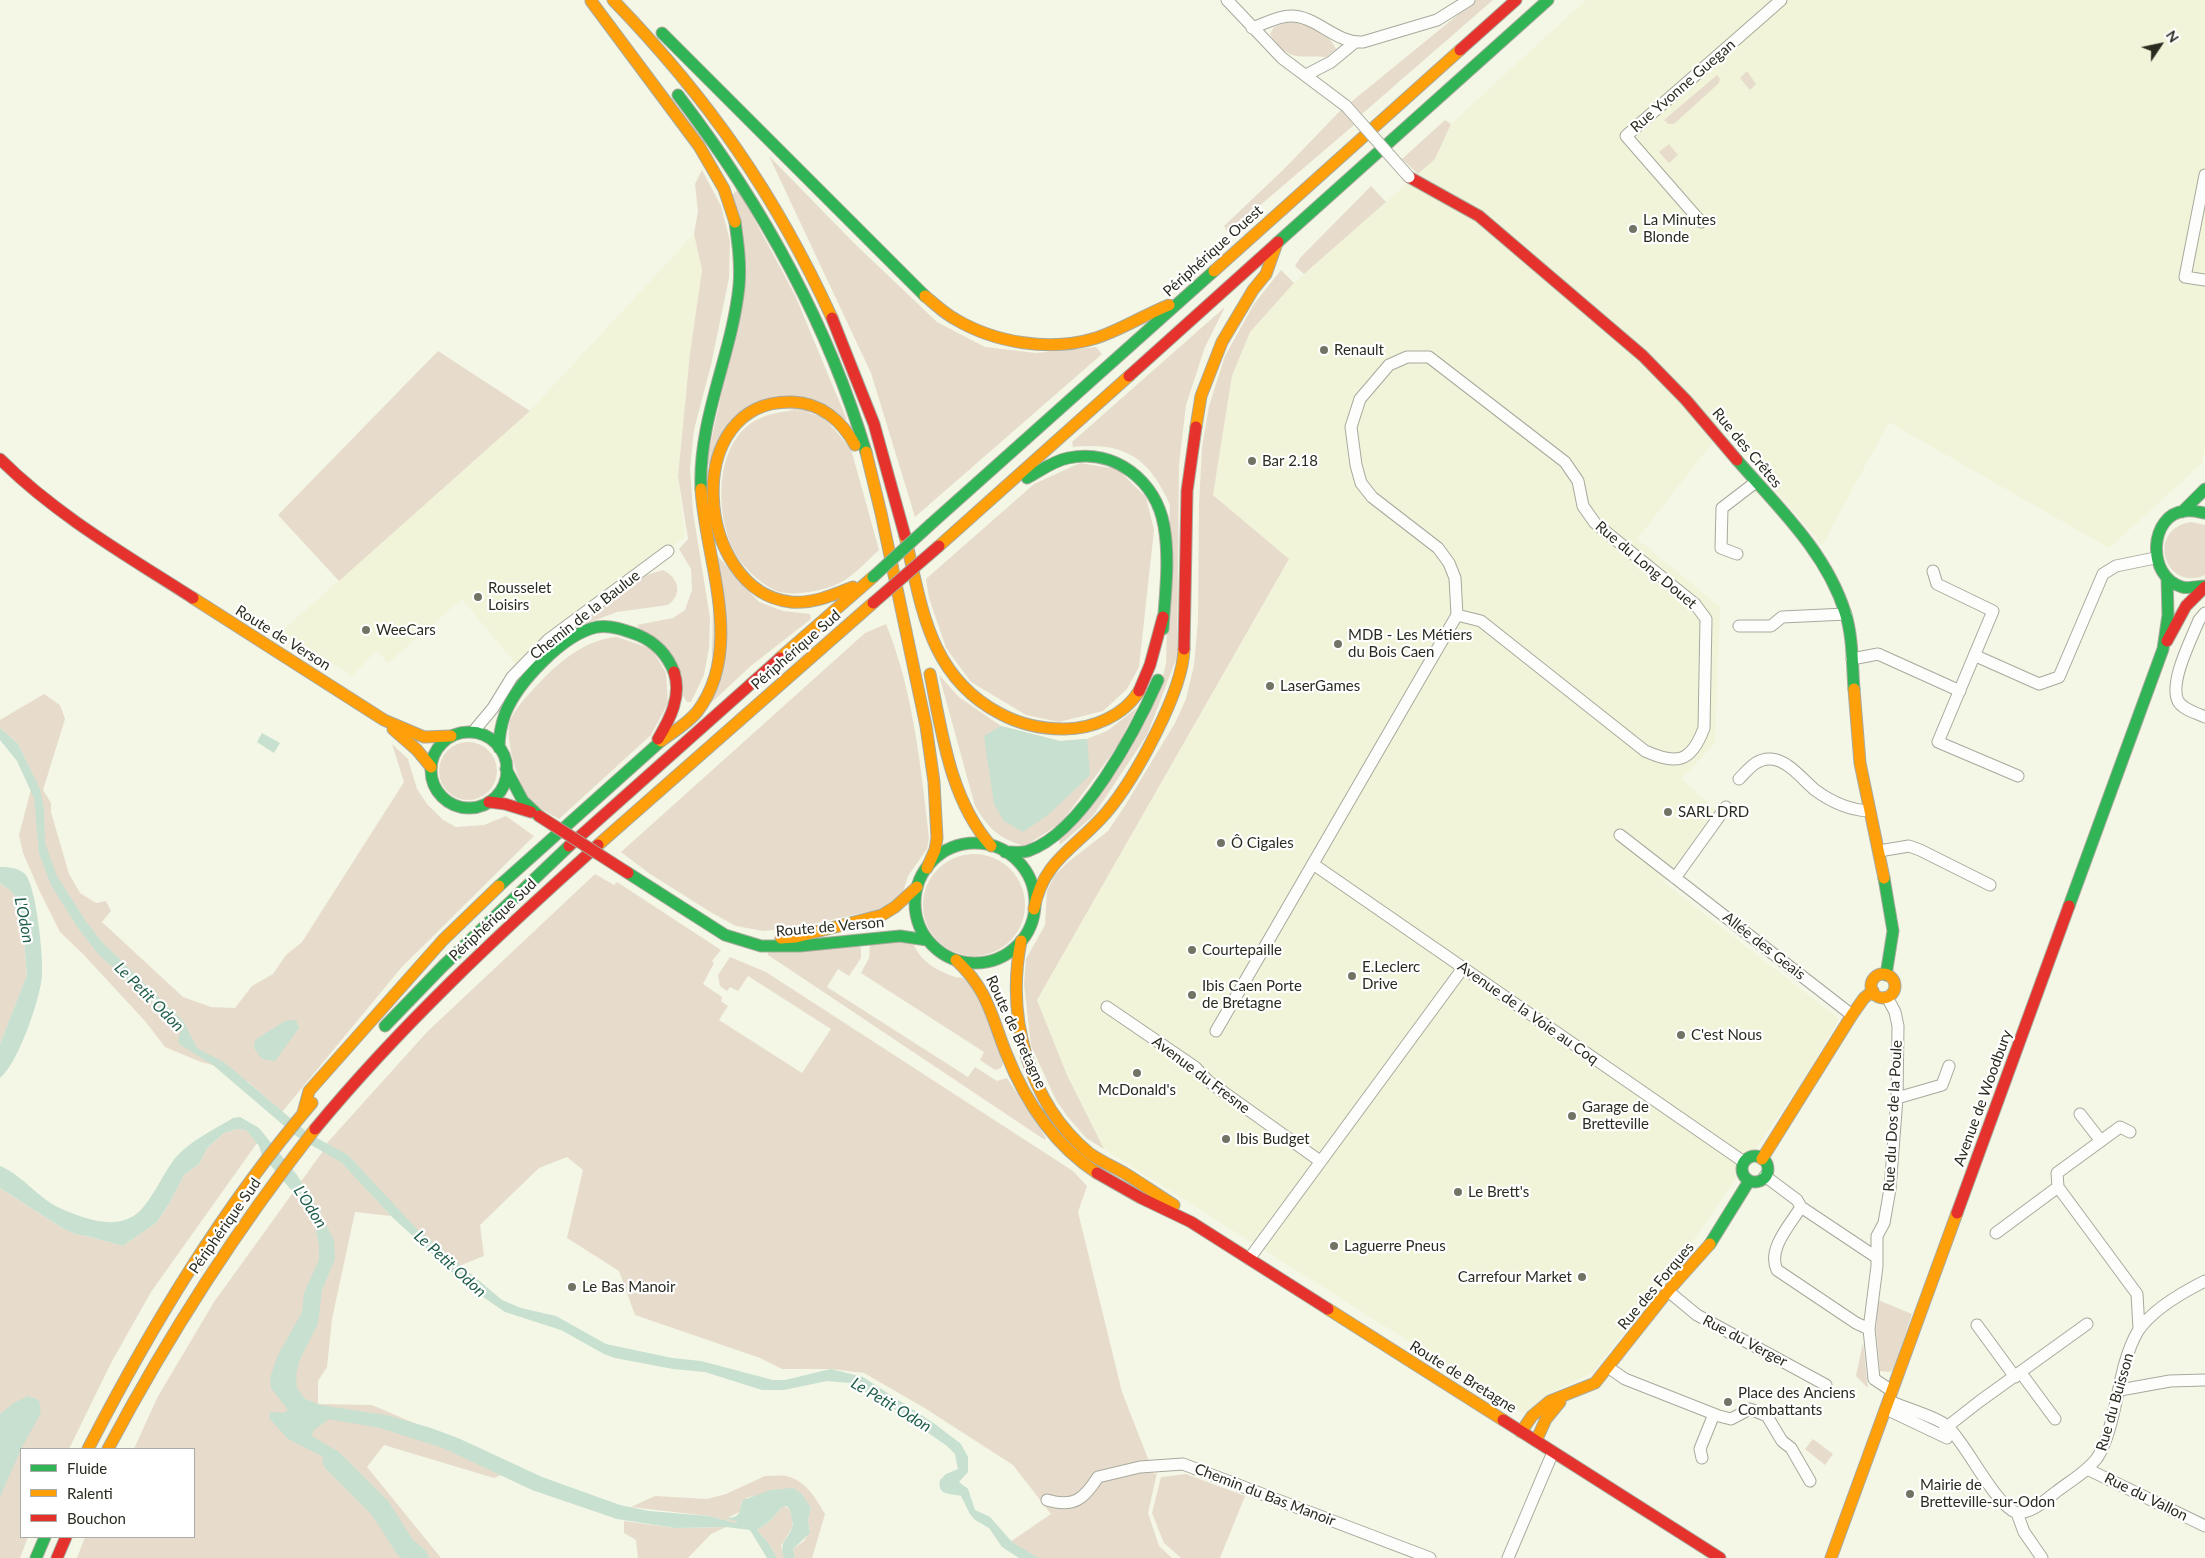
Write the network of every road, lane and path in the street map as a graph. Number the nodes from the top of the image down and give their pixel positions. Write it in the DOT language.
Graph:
graph roads {
  1 [pos="613,0"];
  2 [pos="1227,0"];
  3 [pos="1469,0"];
  4 [pos="1516,0"];
  5 [pos="1548,0"];
  6 [pos="1781,0"];
  7 [pos="591,1"];
  8 [pos="651,22"];
  9 [pos="1252,28"];
  10 [pos="1354,43"];
  11 [pos="654,67"];
  12 [pos="1306,75"];
  13 [pos="672,87"];
  14 [pos="2205,175"];
  15 [pos="1409,177"];
  16 [pos="1701,222"];
  17 [pos="1277,242"];
  18 [pos="2205,280"];
  19 [pos="1180,301"];
  20 [pos="0,459"];
  21 [pos="889,474"];
  22 [pos="1756,482"];
  23 [pos="2205,488"];
  24 [pos="994,496"];
  25 [pos="2182,512"];
  26 [pos="2205,513"];
  27 [pos="882,522"];
  28 [pos="931,524"];
  29 [pos="668,551"];
  30 [pos="1737,554"];
  31 [pos="2155,558"];
  32 [pos="1933,571"];
  33 [pos="873,577"];
  34 [pos="2167,578"];
  35 [pos="2205,586"];
  36 [pos="2205,613"];
  37 [pos="1457,614"];
  38 [pos="1846,614"];
  39 [pos="1164,617"];
  40 [pos="1739,626"];
  41 [pos="2162,649"];
  42 [pos="1976,656"];
  43 [pos="1852,658"];
  44 [pos="1960,691"];
  45 [pos="2205,717"];
  46 [pos="384,720"];
  47 [pos="473,732"];
  48 [pos="451,736"];
  49 [pos="653,747"];
  50 [pos="499,748"];
  51 [pos="431,767"];
  52 [pos="506,769"];
  53 [pos="2018,776"];
  54 [pos="1740,780"];
  55 [pos="489,802"];
  56 [pos="1726,807"];
  57 [pos="1869,811"];
  58 [pos="538,815"];
  59 [pos="1620,835"];
  60 [pos="991,846"];
  61 [pos="1879,851"];
  62 [pos="1005,852"];
  63 [pos="1313,864"];
  64 [pos="926,868"];
  65 [pos="1676,878"];
  66 [pos="1990,886"];
  67 [pos="917,887"];
  68 [pos="1034,908"];
  69 [pos="709,925"];
  70 [pos="928,940"];
  71 [pos="1021,941"];
  72 [pos="956,960"];
  73 [pos="1463,968"];
  74 [pos="1886,975"];
  75 [pos="1872,991"];
  76 [pos="1887,997"];
  77 [pos="1107,1007"];
  78 [pos="1852,1015"];
  79 [pos="1216,1031"];
  80 [pos="376,1035"];
  81 [pos="356,1056"];
  82 [pos="1949,1066"];
  83 [pos="1897,1098"];
  84 [pos="303,1113"];
  85 [pos="2080,1114"];
  86 [pos="2130,1132"];
  87 [pos="2101,1141"];
  88 [pos="1762,1159"];
  89 [pos="1320,1161"];
  90 [pos="1744,1162"];
  91 [pos="1766,1176"];
  92 [pos="1749,1181"];
  93 [pos="2058,1187"];
  94 [pos="1801,1207"];
  95 [pos="1191,1222"];
  96 [pos="1996,1233"];
  97 [pos="1877,1236"];
  98 [pos="1857,1245"];
  99 [pos="1876,1257"];
  100 [pos="1249,1259"];
  101 [pos="2205,1281"];
  102 [pos="1668,1291"];
  103 [pos="2087,1324"];
  104 [pos="1977,1326"];
  105 [pos="1869,1329"];
  106 [pos="2139,1329"];
  107 [pos="1609,1368"];
  108 [pos="2018,1375"];
  109 [pos="2205,1380"];
  110 [pos="1826,1385"];
  111 [pos="2120,1390"];
  112 [pos="1570,1393"];
  113 [pos="1889,1400"];
  114 [pos="1714,1414"];
  115 [pos="2055,1419"];
  116 [pos="1944,1430"];
  117 [pos="1521,1432"];
  118 [pos="1536,1442"];
  119 [pos="89,1448"];
  120 [pos="109,1448"];
  121 [pos="1553,1452"];
  122 [pos="1702,1458"];
  123 [pos="2087,1469"];
  124 [pos="1810,1482"];
  125 [pos="1047,1500"];
  126 [pos="2017,1514"];
  127 [pos="2205,1526"];
  128 [pos="45,1538"];
  129 [pos="66,1538"];
  130 [pos="36,1558"];
  131 [pos="57,1558"];
  132 [pos="1430,1558"];
  133 [pos="1508,1558"];
  134 [pos="1720,1558"];
  135 [pos="1831,1558"];
  136 [pos="2042,1558"];
  1 -- 21 [label="main road"];
  2 -- 9 [label="street"];
  3 -- 10 [label="street"];
  4 -- 19 [label="main road, Périphérique Ouest"];
  5 -- 17 [label="main road"];
  6 -- 16 [label="street, Rue Yvonne Guegan"];
  7 -- 11 [label="main road"];
  7 -- 49 [label="main road"];
  8 -- 19 [label="main road"];
  9 -- 10 [label="street"];
  9 -- 12 [label="street"];
  10 -- 12 [label="street"];
  12 -- 15 [label="street, bridge"];
  13 -- 27 [label="main road"];
  14 -- 18 [label="street"];
  15 -- 22 [label="main road, Rue des Crêtes"];
  17 -- 24 [label="main road"];
  17 -- 68 [label="main road"];
  19 -- 28 [label="main road, Périphérique Ouest"];
  20 -- 46 [label="main road, Route de Verson"];
  21 -- 39 [label="main road"];
  21 -- 60 [label="main road"];
  22 -- 30 [label="street"];
  22 -- 38 [label="main road, Rue des Crêtes"];
  23 -- 25 [label="main road"];
  24 -- 39 [label="main road"];
  24 -- 120 [label="main road, Périphérique Sud, bridge"];
  25 -- 26 [label="main road"];
  25 -- 31 [label="main road"];
  27 -- 33 [label="main road"];
  27 -- 64 [label="main road"];
  28 -- 33 [label="main road, Périphérique Sud, bridge"];
  29 -- 47 [label="street, Chemin de la Baulue"];
  31 -- 34 [label="main road, Avenue de Woodbury"];
  31 -- 42 [label="street"];
  32 -- 42 [label="street"];
  33 -- 80 [label="main road, Périphérique Sud"];
  34 -- 35 [label="main road, Avenue de Woodbury"];
  34 -- 41 [label="main road, Avenue de Woodbury"];
  35 -- 41 [label="main road, Avenue de Woodbury"];
  36 -- 45 [label="street"];
  37 -- 37 [label="street, Rue du Long Douet"];
  37 -- 63 [label="street"];
  38 -- 40 [label="street"];
  38 -- 43 [label="main road, Rue des Crêtes"];
  39 -- 62 [label="main road"];
  41 -- 113 [label="main road, Avenue de Woodbury"];
  42 -- 44 [label="street"];
  43 -- 44 [label="street"];
  43 -- 57 [label="main road, Rue des Crêtes"];
  44 -- 53 [label="street"];
  46 -- 48 [label="main road, Route de Verson"];
  46 -- 51 [label="main road, Route de Verson"];
  47 -- 48 [label="main road"];
  47 -- 50 [label="main road"];
  48 -- 51 [label="main road"];
  49 -- 50 [label="main road"];
  49 -- 84 [label="main road"];
  50 -- 52 [label="main road"];
  51 -- 55 [label="main road"];
  52 -- 55 [label="main road"];
  52 -- 58 [label="main road, Route de Verson"];
  54 -- 57 [label="street"];
  55 -- 58 [label="main road, Route de Verson"];
  56 -- 65 [label="street"];
  57 -- 61 [label="main road, Rue des Crêtes"];
  58 -- 69 [label="main road, Route de Verson, bridge"];
  59 -- 65 [label="street, Allée des Geais"];
  60 -- 62 [label="main road"];
  60 -- 64 [label="main road"];
  61 -- 66 [label="street"];
  61 -- 74 [label="main road, Rue des Crêtes"];
  62 -- 68 [label="main road"];
  63 -- 73 [label="street, Avenue de la Voie au Coq"];
  63 -- 79 [label="street"];
  64 -- 67 [label="main road"];
  65 -- 78 [label="street, Allée des Geais"];
  67 -- 69 [label="main road, Route de Verson"];
  67 -- 70 [label="main road"];
  68 -- 71 [label="main road"];
  69 -- 70 [label="main road, Route de Verson"];
  70 -- 72 [label="main road"];
  71 -- 72 [label="main road"];
  71 -- 95 [label="main road, Route de Bretagne"];
  72 -- 95 [label="main road, Route de Bretagne"];
  73 -- 89 [label="street"];
  73 -- 90 [label="street, Avenue de la Voie au Coq"];
  74 -- 75 [label="main road"];
  74 -- 76 [label="main road"];
  75 -- 76 [label="main road"];
  75 -- 78 [label="main road"];
  76 -- 83 [label="street, Rue du Dos de la Poule"];
  77 -- 89 [label="street, Avenue du Fresne"];
  78 -- 88 [label="main road"];
  81 -- 84 [label="main road, Périphérique Sud"];
  82 -- 83 [label="street"];
  83 -- 97 [label="street, Rue du Dos de la Poule"];
  84 -- 119 [label="main road, Périphérique Sud"];
  85 -- 87 [label="street"];
  86 -- 87 [label="street"];
  87 -- 93 [label="street"];
  88 -- 90 [label="main road"];
  88 -- 91 [label="main road"];
  89 -- 100 [label="street"];
  90 -- 92 [label="main road"];
  91 -- 92 [label="main road"];
  91 -- 94 [label="street"];
  92 -- 102 [label="main road, Rue des Forques"];
  93 -- 96 [label="street"];
  93 -- 106 [label="street"];
  94 -- 98 [label="street"];
  94 -- 105 [label="street"];
  95 -- 100 [label="main road, Route de Bretagne"];
  97 -- 98 [label="street"];
  97 -- 99 [label="street, Rue du Dos de la Poule"];
  98 -- 99 [label="street"];
  99 -- 105 [label="street, Rue du Dos de la Poule"];
  100 -- 117 [label="main road, Route de Bretagne"];
  101 -- 106 [label="street, Rue du Buisson"];
  102 -- 107 [label="main road, Rue des Forques"];
  102 -- 110 [label="street, Rue du Verger"];
  103 -- 108 [label="street"];
  104 -- 108 [label="street"];
  105 -- 113 [label="street, Rue du Dos de la Poule"];
  106 -- 111 [label="street, Rue du Buisson"];
  107 -- 112 [label="main road, Rue des Forques"];
  107 -- 114 [label="street"];
  108 -- 115 [label="street"];
  108 -- 116 [label="street"];
  109 -- 111 [label="street"];
  111 -- 123 [label="street, Rue du Buisson"];
  112 -- 117 [label="main road, Rue des Forques"];
  112 -- 118 [label="main road, Rue des Forques"];
  113 -- 116 [label="street"];
  113 -- 135 [label="main road, Avenue de Woodbury"];
  114 -- 122 [label="street"];
  114 -- 124 [label="street"];
  116 -- 126 [label="street"];
  117 -- 118 [label="main road, Route de Bretagne"];
  118 -- 121 [label="main road, Route de Bretagne"];
  121 -- 133 [label="street"];
  121 -- 134 [label="main road, Route de Bretagne"];
  123 -- 126 [label="street, Rue du Buisson"];
  123 -- 127 [label="street, Rue du Vallon"];
  125 -- 132 [label="street, Chemin du Bas Manoir"];
  126 -- 136 [label="street"];
  128 -- 130 [label="main road"];
  129 -- 131 [label="main road"];
}
